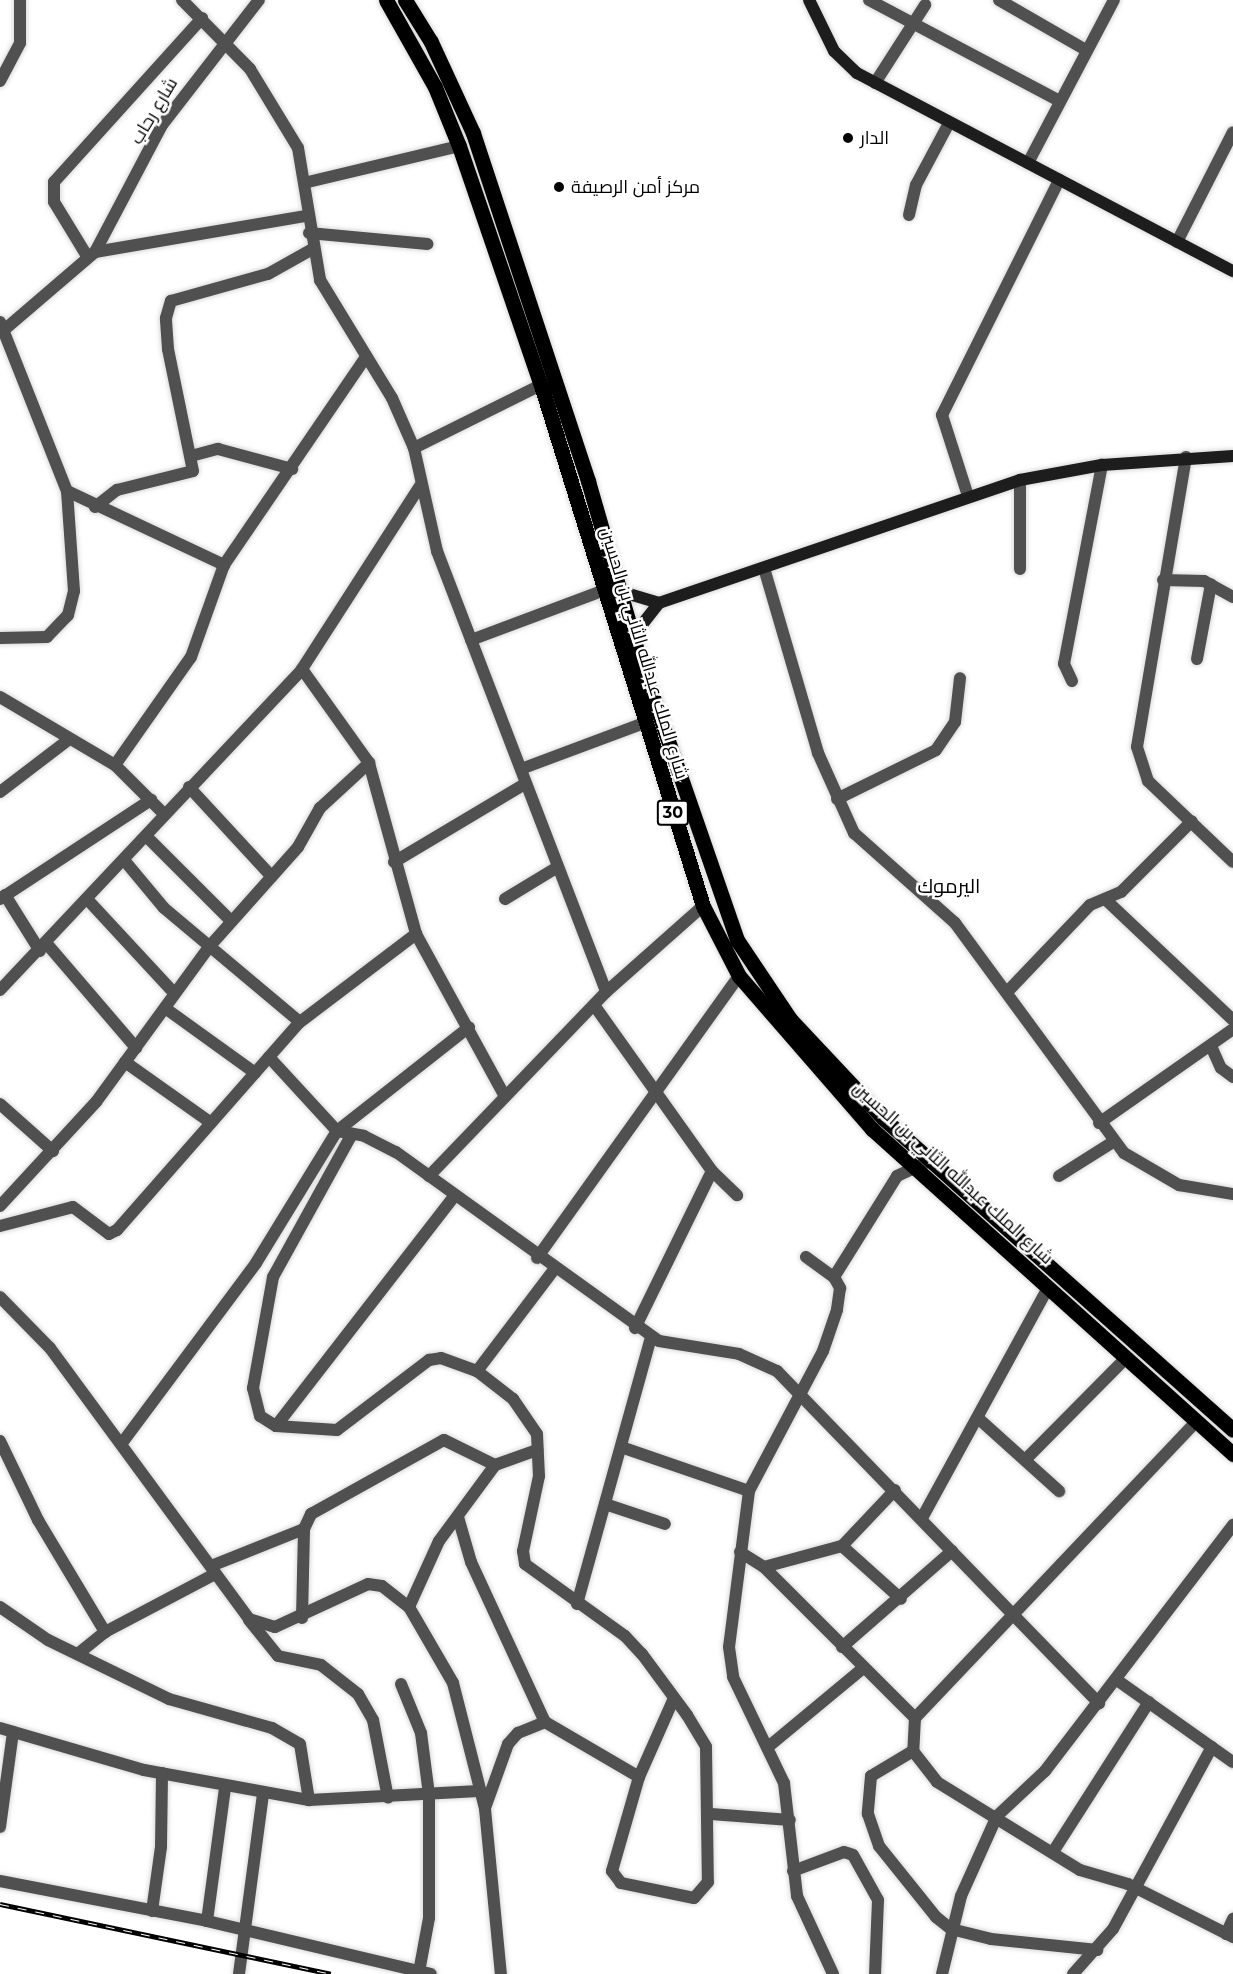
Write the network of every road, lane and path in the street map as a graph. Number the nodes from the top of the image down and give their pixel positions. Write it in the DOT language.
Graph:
graph roads {
  1 [pos="20,0"];
  2 [pos="182,0"];
  3 [pos="259,0"];
  4 [pos="386,0"];
  5 [pos="405,0"];
  6 [pos="809,0"];
  7 [pos="869,0"];
  8 [pos="999,0"];
  9 [pos="1114,0"];
  10 [pos="925,5"];
  11 [pos="202,18"];
  12 [pos="912,19"];
  13 [pos="225,39"];
  14 [pos="1086,50"];
  15 [pos="0,81"];
  16 [pos="875,83"];
  17 [pos="1060,101"];
  18 [pos="949,123"];
  19 [pos="1233,132"];
  20 [pos="459,146"];
  21 [pos="1028,163"];
  22 [pos="1059,180"];
  23 [pos="308,182"];
  24 [pos="496,204"];
  25 [pos="481,210"];
  26 [pos="909,215"];
  27 [pos="306,216"];
  28 [pos="309,233"];
  29 [pos="1177,242"];
  30 [pos="427,244"];
  31 [pos="311,250"];
  32 [pos="91,254"];
  33 [pos="1233,271"];
  34 [pos="2,326"];
  35 [pos="366,357"];
  36 [pos="541,385"];
  37 [pos="414,447"];
  38 [pos="191,456"];
  39 [pos="1233,456"];
  40 [pos="1186,457"];
  41 [pos="1102,465"];
  42 [pos="292,469"];
  43 [pos="1020,480"];
  44 [pos="580,483"];
  45 [pos="420,486"];
  46 [pos="67,491"];
  47 [pos="968,496"];
  48 [pos="94,507"];
  49 [pos="224,565"];
  50 [pos="764,568"];
  51 [pos="1020,568"];
  52 [pos="1163,580"];
  53 [pos="1211,584"];
  54 [pos="612,591"];
  55 [pos="1233,597"];
  56 [pos="659,603"];
  57 [pos="633,636"];
  58 [pos="0,638"];
  59 [pos="471,640"];
  60 [pos="1197,659"];
  61 [pos="302,669"];
  62 [pos="960,678"];
  63 [pos="1072,681"];
  64 [pos="0,697"];
  65 [pos="644,723"];
  66 [pos="67,741"];
  67 [pos="369,763"];
  68 [pos="115,765"];
  69 [pos="521,770"];
  70 [pos="525,784"];
  71 [pos="189,787"];
  72 [pos="0,792"];
  73 [pos="837,799"];
  74 [pos="150,800"];
  75 [pos="164,814"];
  76 [pos="1192,821"];
  77 [pos="146,836"];
  78 [pos="124,860"];
  79 [pos="394,862"];
  80 [pos="1233,862"];
  81 [pos="556,868"];
  82 [pos="272,877"];
  83 [pos="3,897"];
  84 [pos="87,899"];
  85 [pos="505,899"];
  86 [pos="1105,899"];
  87 [pos="704,906"];
  88 [pos="231,921"];
  89 [pos="416,934"];
  90 [pos="44,947"];
  91 [pos="209,947"];
  92 [pos="739,976"];
  93 [pos="0,990"];
  94 [pos="1009,990"];
  95 [pos="606,992"];
  96 [pos="174,993"];
  97 [pos="594,1005"];
  98 [pos="165,1008"];
  99 [pos="1233,1020"];
  100 [pos="300,1022"];
  101 [pos="469,1027"];
  102 [pos="1233,1029"];
  103 [pos="1211,1046"];
  104 [pos="136,1048"];
  105 [pos="269,1057"];
  106 [pos="125,1062"];
  107 [pos="255,1073"];
  108 [pos="1233,1077"];
  109 [pos="656,1087"];
  110 [pos="504,1095"];
  111 [pos="0,1104"];
  112 [pos="211,1123"];
  113 [pos="1099,1123"];
  114 [pos="337,1131"];
  115 [pos="351,1134"];
  116 [pos="1113,1142"];
  117 [pos="53,1151"];
  118 [pos="931,1160"];
  119 [pos="916,1169"];
  120 [pos="712,1171"];
  121 [pos="429,1176"];
  122 [pos="1059,1176"];
  123 [pos="1233,1194"];
  124 [pos="736,1195"];
  125 [pos="455,1196"];
  126 [pos="0,1206"];
  127 [pos="0,1226"];
  128 [pos="806,1257"];
  129 [pos="537,1258"];
  130 [pos="553,1271"];
  131 [pos="834,1277"];
  132 [pos="1049,1286"];
  133 [pos="0,1297"];
  134 [pos="635,1328"];
  135 [pos="651,1337"];
  136 [pos="1127,1357"];
  137 [pos="477,1371"];
  138 [pos="799,1394"];
  139 [pos="979,1419"];
  140 [pos="1196,1422"];
  141 [pos="276,1426"];
  142 [pos="1233,1430"];
  143 [pos="0,1441"];
  144 [pos="122,1443"];
  145 [pos="621,1447"];
  146 [pos="537,1450"];
  147 [pos="1233,1454"];
  148 [pos="1024,1460"];
  149 [pos="495,1465"];
  150 [pos="895,1490"];
  151 [pos="748,1491"];
  152 [pos="1059,1491"];
  153 [pos="605,1504"];
  154 [pos="458,1517"];
  155 [pos="922,1518"];
  156 [pos="665,1524"];
  157 [pos="1233,1525"];
  158 [pos="304,1529"];
  159 [pos="842,1546"];
  160 [pos="952,1551"];
  161 [pos="741,1552"];
  162 [pos="764,1567"];
  163 [pos="213,1570"];
  164 [pos="901,1599"];
  165 [pos="577,1604"];
  166 [pos="0,1607"];
  167 [pos="409,1607"];
  168 [pos="1012,1614"];
  169 [pos="302,1618"];
  170 [pos="249,1619"];
  171 [pos="105,1632"];
  172 [pos="842,1647"];
  173 [pos="79,1653"];
  174 [pos="863,1668"];
  175 [pos="1117,1680"];
  176 [pos="401,1684"];
  177 [pos="674,1698"];
  178 [pos="1149,1702"];
  179 [pos="1099,1703"];
  180 [pos="915,1718"];
  181 [pos="544,1722"];
  182 [pos="0,1728"];
  183 [pos="13,1732"];
  184 [pos="768,1747"];
  185 [pos="1212,1747"];
  186 [pos="913,1751"];
  187 [pos="1233,1762"];
  188 [pos="162,1773"];
  189 [pos="639,1777"];
  190 [pos="225,1788"];
  191 [pos="479,1791"];
  192 [pos="263,1794"];
  193 [pos="429,1796"];
  194 [pos="388,1798"];
  195 [pos="309,1800"];
  196 [pos="485,1809"];
  197 [pos="711,1814"];
  198 [pos="997,1816"];
  199 [pos="790,1820"];
  200 [pos="0,1827"];
  201 [pos="1053,1852"];
  202 [pos="793,1870"];
  203 [pos="0,1881"];
  204 [pos="1137,1889"];
  205 [pos="152,1911"];
  206 [pos="1233,1919"];
  207 [pos="207,1921"];
  208 [pos="951,1929"];
  209 [pos="248,1933"];
  210 [pos="1229,1935"];
  211 [pos="1097,1950"];
  212 [pos="425,1973"];
  213 [pos="238,1974"];
  214 [pos="501,1974"];
  215 [pos="834,1974"];
  216 [pos="875,1974"];
  217 [pos="942,1974"];
  218 [pos="1073,1974"];
  1 -- 15 [label="street"];
  2 -- 11 [label="street"];
  3 -- 13 [label="street, شارع رحاب"];
  4 -- 20 [label="main road, شارع الملك عبدالله الثاني بن الحسين / 30"];
  5 -- 24 [label="main road, شارع الملك عبدالله الثاني بن الحسين / 30"];
  6 -- 16 [label="street"];
  7 -- 12 [label="street"];
  8 -- 14 [label="street"];
  9 -- 14 [label="street"];
  10 -- 12 [label="street"];
  11 -- 13 [label="street"];
  11 -- 32 [label="street"];
  12 -- 16 [label="street"];
  12 -- 17 [label="street"];
  13 -- 23 [label="street"];
  13 -- 32 [label="street, شارع رحاب"];
  14 -- 17 [label="street"];
  16 -- 18 [label="street"];
  17 -- 21 [label="street"];
  18 -- 21 [label="street"];
  18 -- 26 [label="street"];
  19 -- 29 [label="street"];
  20 -- 23 [label="street"];
  20 -- 25 [label="main road, شارع الملك عبدالله الثاني بن الحسين / 30"];
  21 -- 22 [label="street"];
  22 -- 29 [label="street"];
  22 -- 47 [label="street"];
  23 -- 27 [label="street"];
  24 -- 25 [label="main road"];
  24 -- 44 [label="main road, شارع الملك عبدالله الثاني بن الحسين / 30"];
  25 -- 36 [label="main road, شارع الملك عبدالله الثاني بن الحسين / 30"];
  27 -- 28 [label="street"];
  27 -- 32 [label="street"];
  28 -- 30 [label="street"];
  28 -- 31 [label="street"];
  29 -- 33 [label="street"];
  31 -- 35 [label="street"];
  31 -- 38 [label="street"];
  32 -- 34 [label="street"];
  34 -- 46 [label="street"];
  35 -- 37 [label="street"];
  35 -- 42 [label="street"];
  36 -- 37 [label="street"];
  36 -- 44 [label="main road, شارع الملك عبدالله الثاني بن الحسين / 30"];
  37 -- 45 [label="street"];
  38 -- 42 [label="street"];
  38 -- 48 [label="street"];
  39 -- 40 [label="street"];
  40 -- 41 [label="street"];
  40 -- 52 [label="street"];
  41 -- 43 [label="street"];
  41 -- 63 [label="street"];
  42 -- 49 [label="street"];
  43 -- 47 [label="street"];
  43 -- 51 [label="street"];
  44 -- 54 [label="main road, شارع الملك عبدالله الثاني بن الحسين / 30"];
  45 -- 59 [label="street"];
  45 -- 61 [label="street"];
  46 -- 48 [label="street"];
  46 -- 58 [label="street"];
  47 -- 50 [label="street"];
  48 -- 49 [label="street"];
  49 -- 68 [label="street"];
  50 -- 56 [label="street"];
  50 -- 73 [label="street"];
  52 -- 53 [label="street"];
  52 -- 76 [label="street"];
  53 -- 55 [label="street"];
  53 -- 60 [label="street"];
  54 -- 56 [label="street"];
  54 -- 57 [label="main road, شارع الملك عبدالله الثاني بن الحسين / 30"];
  54 -- 59 [label="street"];
  54 -- 65 [label="main road, شارع الملك عبدالله الثاني بن الحسين / 30"];
  56 -- 57 [label="street"];
  57 -- 118 [label="main road, شارع الملك عبدالله الثاني بن الحسين / 30"];
  59 -- 69 [label="street"];
  61 -- 67 [label="street"];
  61 -- 71 [label="street"];
  62 -- 73 [label="street"];
  64 -- 66 [label="street"];
  65 -- 69 [label="street"];
  65 -- 87 [label="main road, شارع الملك عبدالله الثاني بن الحسين / 30"];
  66 -- 68 [label="street"];
  66 -- 72 [label="street"];
  67 -- 79 [label="street"];
  67 -- 82 [label="street"];
  68 -- 74 [label="street"];
  69 -- 70 [label="street"];
  70 -- 79 [label="street"];
  70 -- 81 [label="street"];
  71 -- 75 [label="street"];
  71 -- 82 [label="street"];
  73 -- 94 [label="street"];
  74 -- 75 [label="street"];
  74 -- 83 [label="street"];
  75 -- 77 [label="street"];
  76 -- 80 [label="street"];
  76 -- 86 [label="street"];
  77 -- 78 [label="street"];
  77 -- 88 [label="street"];
  78 -- 84 [label="street"];
  78 -- 91 [label="street"];
  79 -- 89 [label="street"];
  81 -- 85 [label="street"];
  81 -- 95 [label="street"];
  82 -- 88 [label="street"];
  83 -- 90 [label="street"];
  84 -- 90 [label="street"];
  84 -- 96 [label="street"];
  86 -- 94 [label="street"];
  86 -- 99 [label="street"];
  87 -- 92 [label="main road, شارع الملك عبدالله الثاني بن الحسين / 30"];
  87 -- 95 [label="street"];
  88 -- 91 [label="street"];
  89 -- 100 [label="street"];
  89 -- 101 [label="street"];
  90 -- 93 [label="street"];
  90 -- 104 [label="street"];
  91 -- 96 [label="street"];
  91 -- 100 [label="street"];
  92 -- 109 [label="street"];
  92 -- 119 [label="main road, شارع الملك عبدالله الثاني بن الحسين / 30"];
  94 -- 113 [label="street"];
  95 -- 97 [label="street"];
  96 -- 98 [label="street"];
  97 -- 109 [label="street"];
  97 -- 110 [label="street"];
  98 -- 104 [label="street"];
  98 -- 107 [label="street"];
  100 -- 105 [label="street"];
  101 -- 110 [label="street"];
  101 -- 114 [label="street"];
  102 -- 103 [label="street"];
  103 -- 108 [label="street"];
  103 -- 113 [label="street"];
  104 -- 106 [label="street"];
  105 -- 107 [label="street"];
  105 -- 114 [label="street"];
  106 -- 112 [label="street"];
  106 -- 117 [label="street"];
  107 -- 112 [label="street"];
  109 -- 120 [label="street"];
  109 -- 129 [label="street"];
  110 -- 121 [label="street"];
  111 -- 117 [label="street"];
  112 -- 127 [label="street"];
  113 -- 116 [label="street"];
  114 -- 115 [label="street"];
  114 -- 144 [label="street"];
  115 -- 121 [label="street"];
  115 -- 141 [label="street"];
  116 -- 122 [label="street"];
  116 -- 123 [label="street"];
  117 -- 126 [label="street"];
  118 -- 119 [label="street"];
  118 -- 142 [label="main road, شارع الملك عبدالله الثاني بن الحسين / 30"];
  119 -- 131 [label="street"];
  119 -- 132 [label="main road, شارع الملك عبدالله الثاني بن الحسين / 30"];
  120 -- 124 [label="street"];
  120 -- 134 [label="street"];
  121 -- 125 [label="street"];
  125 -- 129 [label="street"];
  125 -- 141 [label="street"];
  128 -- 131 [label="street"];
  129 -- 130 [label="street"];
  130 -- 134 [label="street"];
  130 -- 137 [label="street"];
  131 -- 138 [label="street"];
  132 -- 136 [label="main road, شارع الملك عبدالله الثاني بن الحسين / 30"];
  132 -- 139 [label="street"];
  133 -- 144 [label="street"];
  134 -- 135 [label="street"];
  135 -- 138 [label="street"];
  135 -- 145 [label="street"];
  136 -- 140 [label="main road, شارع الملك عبدالله الثاني بن الحسين / 30"];
  136 -- 148 [label="street"];
  137 -- 141 [label="street"];
  137 -- 146 [label="street"];
  138 -- 150 [label="street"];
  138 -- 151 [label="street"];
  139 -- 148 [label="street"];
  139 -- 155 [label="street"];
  140 -- 147 [label="main road, شارع الملك عبدالله الثاني بن الحسين / 30"];
  140 -- 168 [label="street"];
  143 -- 171 [label="street"];
  144 -- 163 [label="street"];
  145 -- 151 [label="street"];
  145 -- 153 [label="street"];
  146 -- 149 [label="street"];
  146 -- 165 [label="street"];
  148 -- 152 [label="street"];
  149 -- 154 [label="street"];
  149 -- 158 [label="street"];
  150 -- 155 [label="street"];
  150 -- 159 [label="street"];
  151 -- 161 [label="street"];
  153 -- 156 [label="street"];
  153 -- 165 [label="street"];
  154 -- 167 [label="street"];
  154 -- 181 [label="street"];
  155 -- 160 [label="street"];
  157 -- 175 [label="street"];
  158 -- 163 [label="street"];
  158 -- 169 [label="street"];
  159 -- 162 [label="street"];
  159 -- 164 [label="street"];
  160 -- 164 [label="street"];
  160 -- 168 [label="street"];
  161 -- 162 [label="street"];
  161 -- 184 [label="street"];
  162 -- 172 [label="street"];
  163 -- 170 [label="street"];
  163 -- 171 [label="street"];
  164 -- 172 [label="street"];
  165 -- 177 [label="street"];
  166 -- 173 [label="street"];
  167 -- 169 [label="street"];
  167 -- 191 [label="street"];
  168 -- 179 [label="street"];
  168 -- 180 [label="street"];
  169 -- 170 [label="street"];
  170 -- 194 [label="street"];
  171 -- 173 [label="street"];
  172 -- 174 [label="street"];
  173 -- 195 [label="street"];
  174 -- 180 [label="street"];
  174 -- 184 [label="street"];
  175 -- 178 [label="street"];
  175 -- 179 [label="street"];
  176 -- 193 [label="street"];
  177 -- 189 [label="street"];
  177 -- 197 [label="street"];
  178 -- 185 [label="street"];
  178 -- 201 [label="street"];
  179 -- 198 [label="street"];
  180 -- 186 [label="street"];
  181 -- 189 [label="street"];
  181 -- 196 [label="street"];
  182 -- 183 [label="street"];
  183 -- 188 [label="street"];
  183 -- 200 [label="street"];
  184 -- 199 [label="street"];
  185 -- 187 [label="street"];
  185 -- 204 [label="street"];
  186 -- 198 [label="street"];
  186 -- 208 [label="street"];
  188 -- 190 [label="street"];
  188 -- 205 [label="street"];
  189 -- 197 [label="street"];
  190 -- 192 [label="street"];
  190 -- 207 [label="street"];
  191 -- 193 [label="street"];
  191 -- 196 [label="street"];
  192 -- 195 [label="street"];
  192 -- 209 [label="street"];
  193 -- 194 [label="street"];
  193 -- 212 [label="street"];
  194 -- 195 [label="street"];
  196 -- 214 [label="street"];
  197 -- 199 [label="street"];
  198 -- 201 [label="street"];
  198 -- 208 [label="street"];
  199 -- 202 [label="street"];
  201 -- 204 [label="street"];
  202 -- 215 [label="street"];
  202 -- 216 [label="street"];
  203 -- 205 [label="street"];
  204 -- 210 [label="street"];
  204 -- 211 [label="street"];
  205 -- 207 [label="street"];
  206 -- 210 [label="street"];
  207 -- 209 [label="street"];
  208 -- 211 [label="street"];
  208 -- 217 [label="street"];
  209 -- 212 [label="street"];
  209 -- 213 [label="street"];
  211 -- 218 [label="street"];
}
